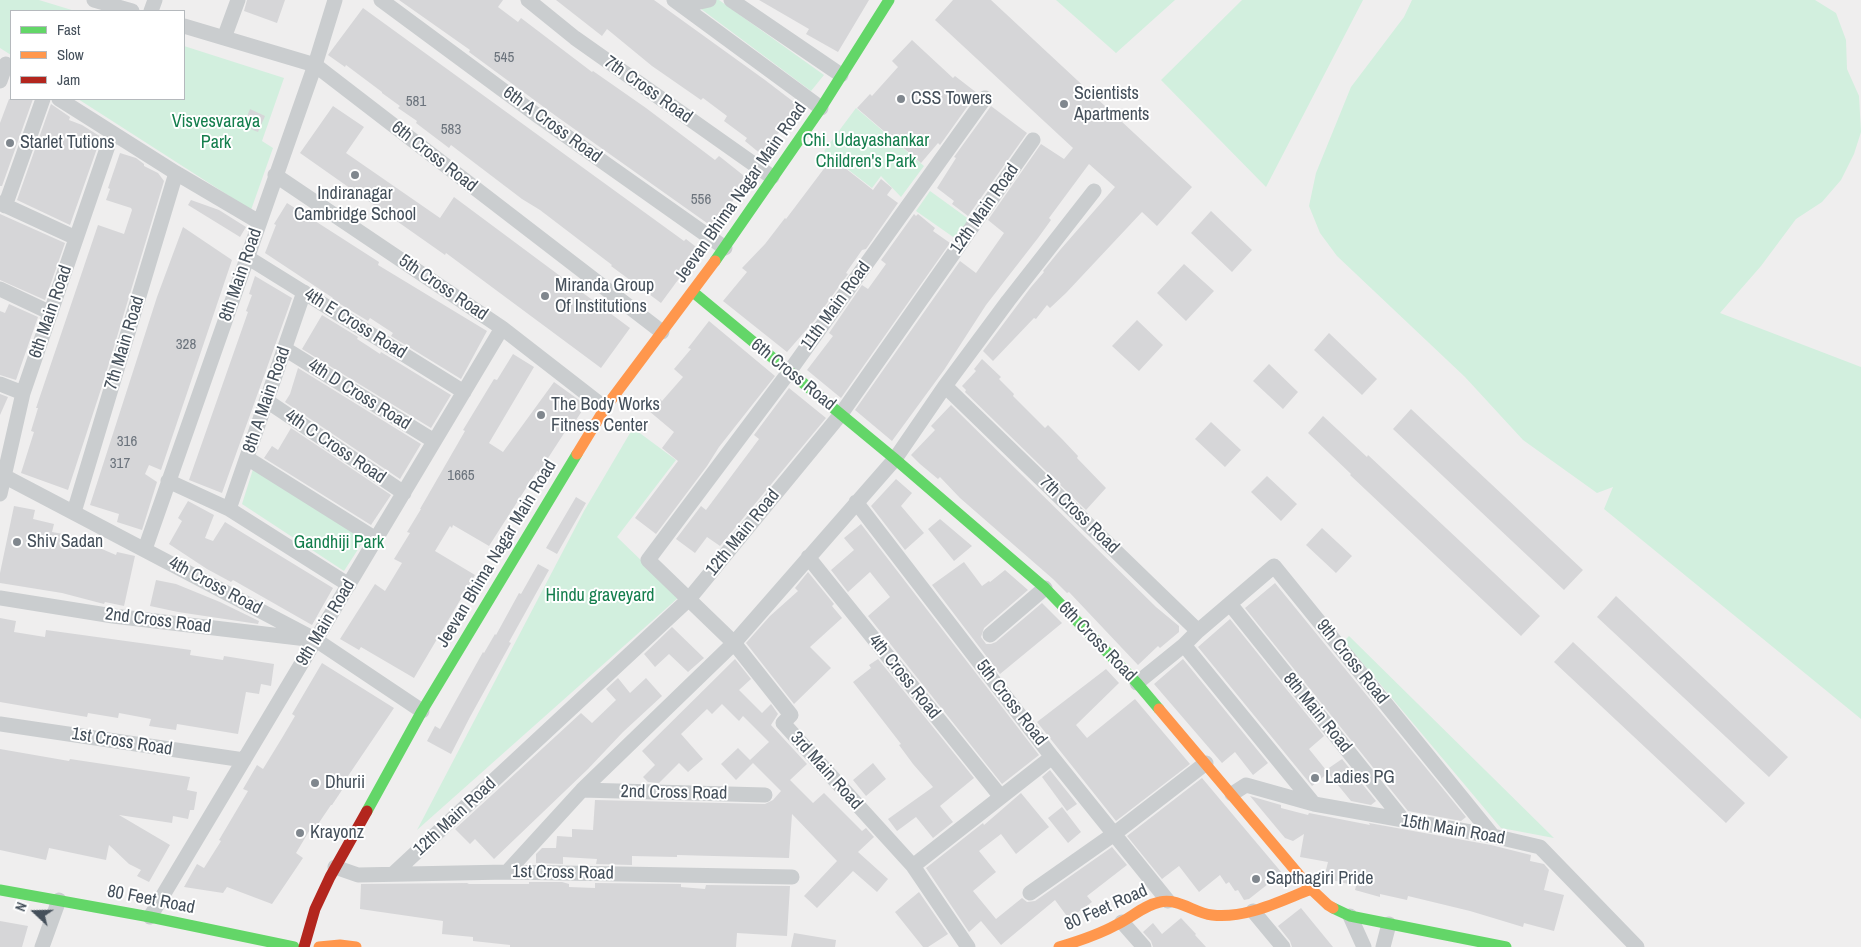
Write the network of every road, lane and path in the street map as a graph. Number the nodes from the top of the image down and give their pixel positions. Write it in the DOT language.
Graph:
graph roads {
  1 [pos="94,0"];
  2 [pos="238,0"];
  3 [pos="335,0"];
  4 [pos="381,0"];
  5 [pos="528,0"];
  6 [pos="709,0"];
  7 [pos="731,0"];
  8 [pos="889,0"];
  9 [pos="678,3"];
  10 [pos="752,6"];
  11 [pos="129,10"];
  12 [pos="185,26"];
  13 [pos="224,38"];
  14 [pos="6,64"];
  15 [pos="315,65"];
  16 [pos="841,75"];
  17 [pos="0,81"];
  18 [pos="985,98"];
  19 [pos="43,100"];
  20 [pos="61,100"];
  21 [pos="821,108"];
  22 [pos="112,134"];
  23 [pos="1033,140"];
  24 [pos="176,173"];
  25 [pos="275,175"];
  26 [pos="772,177"];
  27 [pos="1094,191"];
  28 [pos="2,204"];
  29 [pos="260,222"];
  30 [pos="76,238"];
  31 [pos="725,248"];
  32 [pos="247,257"];
  33 [pos="0,289"];
  34 [pos="304,292"];
  35 [pos="693,292"];
  36 [pos="51,313"];
  37 [pos="502,328"];
  38 [pos="662,332"];
  39 [pos="285,349"];
  40 [pos="789,372"];
  41 [pos="0,384"];
  42 [pos="945,386"];
  43 [pos="464,392"];
  44 [pos="23,393"];
  45 [pos="267,401"];
  46 [pos="605,408"];
  47 [pos="841,414"];
  48 [pos="434,441"];
  49 [pos="247,458"];
  50 [pos="894,459"];
  51 [pos="2,475"];
  52 [pos="168,481"];
  53 [pos="404,493"];
  54 [pos="0,494"];
  55 [pos="856,502"];
  56 [pos="229,509"];
  57 [pos="74,512"];
  58 [pos="376,539"];
  59 [pos="144,549"];
  60 [pos="808,557"];
  61 [pos="648,560"];
  62 [pos="349,585"];
  63 [pos="1045,588"];
  64 [pos="0,598"];
  65 [pos="689,599"];
  66 [pos="1230,604"];
  67 [pos="1198,631"];
  68 [pos="990,635"];
  69 [pos="316,640"];
  70 [pos="734,642"];
  71 [pos="1184,645"];
  72 [pos="1137,683"];
  73 [pos="422,711"];
  74 [pos="0,724"];
  75 [pos="1052,757"];
  76 [pos="244,760"];
  77 [pos="1206,763"];
  78 [pos="582,790"];
  79 [pos="1232,794"];
  80 [pos="765,795"];
  81 [pos="1001,797"];
  82 [pos="1314,804"];
  83 [pos="1404,821"];
  84 [pos="1114,834"];
  85 [pos="1493,836"];
  86 [pos="913,866"];
  87 [pos="335,868"];
  88 [pos="507,872"];
  89 [pos="393,874"];
  90 [pos="792,877"];
  91 [pos="1310,889"];
  92 [pos="0,890"];
  93 [pos="1030,893"];
  94 [pos="59,900"];
  95 [pos="1168,901"];
  96 [pos="1253,911"];
  97 [pos="1350,916"];
  98 [pos="150,917"];
  99 [pos="1122,922"];
  100 [pos="1389,924"];
  101 [pos="42,947"];
  102 [pos="294,947"];
  103 [pos="304,947"];
  104 [pos="319,947"];
  105 [pos="356,947"];
  106 [pos="968,947"];
  107 [pos="1059,947"];
  108 [pos="1144,947"];
  109 [pos="1283,947"];
  110 [pos="1364,947"];
  111 [pos="1383,947"];
  112 [pos="1506,947"];
  113 [pos="1637,947"];
  1 -- 11 [label="street"];
  2 -- 13 [label="street"];
  3 -- 15 [label="street, 8th Main Road"];
  4 -- 31 [label="street, 6th A Cross Road"];
  5 -- 26 [label="street, 7th Cross Road"];
  6 -- 9 [label="street"];
  7 -- 10 [label="street"];
  8 -- 16 [label="main road, Jeevan Bhima Nagar Main Road"];
  9 -- 21 [label="street"];
  10 -- 16 [label="street"];
  12 -- 13 [label="street, 6th Cross Road"];
  13 -- 15 [label="street, 6th Cross Road"];
  14 -- 17 [label="street"];
  15 -- 25 [label="street, 8th Main Road"];
  15 -- 38 [label="street, 6th Cross Road"];
  16 -- 21 [label="main road, Jeevan Bhima Nagar Main Road"];
  18 -- 40 [label="street, 11th Main Road"];
  19 -- 28 [label="street"];
  20 -- 22 [label="street"];
  21 -- 26 [label="main road, Jeevan Bhima Nagar Main Road"];
  22 -- 24 [label="street"];
  22 -- 30 [label="street, 6th Main Road"];
  23 -- 47 [label="street, 12th Main Road"];
  24 -- 29 [label="street"];
  24 -- 57 [label="street, 7th Main Road"];
  25 -- 29 [label="street, 8th Main Road"];
  25 -- 37 [label="street, 5th Cross Road"];
  26 -- 31 [label="main road, Jeevan Bhima Nagar Main Road"];
  27 -- 42 [label="street"];
  28 -- 30 [label="street"];
  29 -- 32 [label="street, 8th Main Road"];
  30 -- 36 [label="street, 6th Main Road"];
  31 -- 35 [label="main road, Jeevan Bhima Nagar Main Road"];
  32 -- 34 [label="street, 4th E Cross Road"];
  32 -- 52 [label="street, 8th Main Road"];
  33 -- 36 [label="street"];
  34 -- 39 [label="street, 8th A Main Road"];
  34 -- 43 [label="street, 4th E Cross Road"];
  35 -- 38 [label="main road, Jeevan Bhima Nagar Main Road"];
  35 -- 40 [label="main road, 6th Cross Road"];
  36 -- 44 [label="street, 6th Main Road"];
  37 -- 43 [label="street, 9th Main Road"];
  37 -- 46 [label="street, 5th Cross Road"];
  38 -- 46 [label="main road, Jeevan Bhima Nagar Main Road"];
  39 -- 45 [label="street, 8th A Main Road"];
  39 -- 48 [label="street, 4th D Cross Road"];
  40 -- 47 [label="main road, 6th Cross Road"];
  40 -- 61 [label="street, 11th Main Road"];
  41 -- 44 [label="street"];
  42 -- 50 [label="street"];
  42 -- 67 [label="street, 7th Cross Road"];
  43 -- 48 [label="street, 9th Main Road"];
  44 -- 51 [label="street, 6th Main Road"];
  45 -- 49 [label="street, 8th A Main Road"];
  45 -- 53 [label="street, 4th C Cross Road"];
  46 -- 73 [label="main road, Jeevan Bhima Nagar Main Road"];
  47 -- 50 [label="main road, 6th Cross Road"];
  47 -- 65 [label="street, 12th Main Road"];
  48 -- 53 [label="street, 9th Main Road"];
  49 -- 56 [label="street, 8th A Main Road"];
  49 -- 58 [label="street"];
  50 -- 55 [label="street"];
  50 -- 63 [label="main road, 6th Cross Road"];
  51 -- 54 [label="street, 6th Main Road"];
  51 -- 57 [label="street, 4th Cross Road"];
  52 -- 56 [label="street"];
  52 -- 59 [label="street, 8th Main Road"];
  53 -- 58 [label="street, 9th Main Road"];
  55 -- 60 [label="street"];
  55 -- 75 [label="street, 5th Cross Road"];
  56 -- 62 [label="street"];
  57 -- 59 [label="street, 4th Cross Road"];
  58 -- 62 [label="street, 9th Main Road"];
  59 -- 69 [label="street, 4th Cross Road"];
  60 -- 70 [label="street"];
  60 -- 81 [label="street, 4th Cross Road"];
  61 -- 65 [label="street, 3rd Main Road"];
  62 -- 69 [label="street, 9th Main Road"];
  63 -- 68 [label="street"];
  63 -- 72 [label="main road, 6th Cross Road"];
  64 -- 69 [label="street, 2nd Cross Road"];
  65 -- 70 [label="street, 3rd Main Road"];
  65 -- 89 [label="street, 12th Main Road"];
  66 -- 67 [label="street, 9th Cross Road"];
  66 -- 83 [label="street, 8th Main Road"];
  66 -- 85 [label="street, 9th Cross Road"];
  67 -- 71 [label="street"];
  69 -- 73 [label="street, 4th Cross Road"];
  69 -- 76 [label="street, 9th Main Road"];
  70 -- 78 [label="street"];
  70 -- 86 [label="street, 3rd Main Road"];
  71 -- 72 [label="street"];
  71 -- 82 [label="street"];
  72 -- 77 [label="main road, 6th Cross Road"];
  73 -- 87 [label="main road, Jeevan Bhima Nagar Main Road"];
  74 -- 76 [label="street, 1st Cross Road"];
  75 -- 81 [label="street"];
  75 -- 84 [label="street, 5th Cross Road"];
  76 -- 98 [label="street, 9th Main Road"];
  77 -- 79 [label="main road, 6th Cross Road"];
  77 -- 84 [label="street"];
  78 -- 80 [label="street, 2nd Cross Road"];
  78 -- 88 [label="street"];
  79 -- 82 [label="street, 15th Main Road"];
  79 -- 91 [label="main road, 6th Cross Road"];
  81 -- 86 [label="street"];
  82 -- 83 [label="street, 15th Main Road"];
  83 -- 85 [label="street, 15th Main Road"];
  84 -- 93 [label="street"];
  84 -- 95 [label="street, 5th Cross Road"];
  85 -- 113 [label="street, 15th Main Road"];
  86 -- 106 [label="street, 3rd Main Road"];
  87 -- 89 [label="street, 1st Cross Road"];
  87 -- 103 [label="main road, Jeevan Bhima Nagar Main Road"];
  88 -- 89 [label="street, 1st Cross Road"];
  88 -- 90 [label="street, 1st Cross Road"];
  91 -- 96 [label="main road, 80 Feet Road"];
  91 -- 97 [label="main road, 6th Cross Road"];
  92 -- 94 [label="main road, 80 Feet Road"];
  94 -- 98 [label="main road, 80 Feet Road"];
  94 -- 101 [label="street"];
  95 -- 96 [label="main road, 80 Feet Road"];
  95 -- 99 [label="main road, 80 Feet Road"];
  96 -- 109 [label="street"];
  97 -- 100 [label="main road, 6th Cross Road"];
  97 -- 110 [label="street"];
  98 -- 102 [label="main road, 80 Feet Road"];
  99 -- 107 [label="main road, 80 Feet Road"];
  99 -- 108 [label="street"];
  100 -- 111 [label="street"];
  100 -- 112 [label="main road, 6th Cross Road"];
  104 -- 105 [label="main road"];
}
